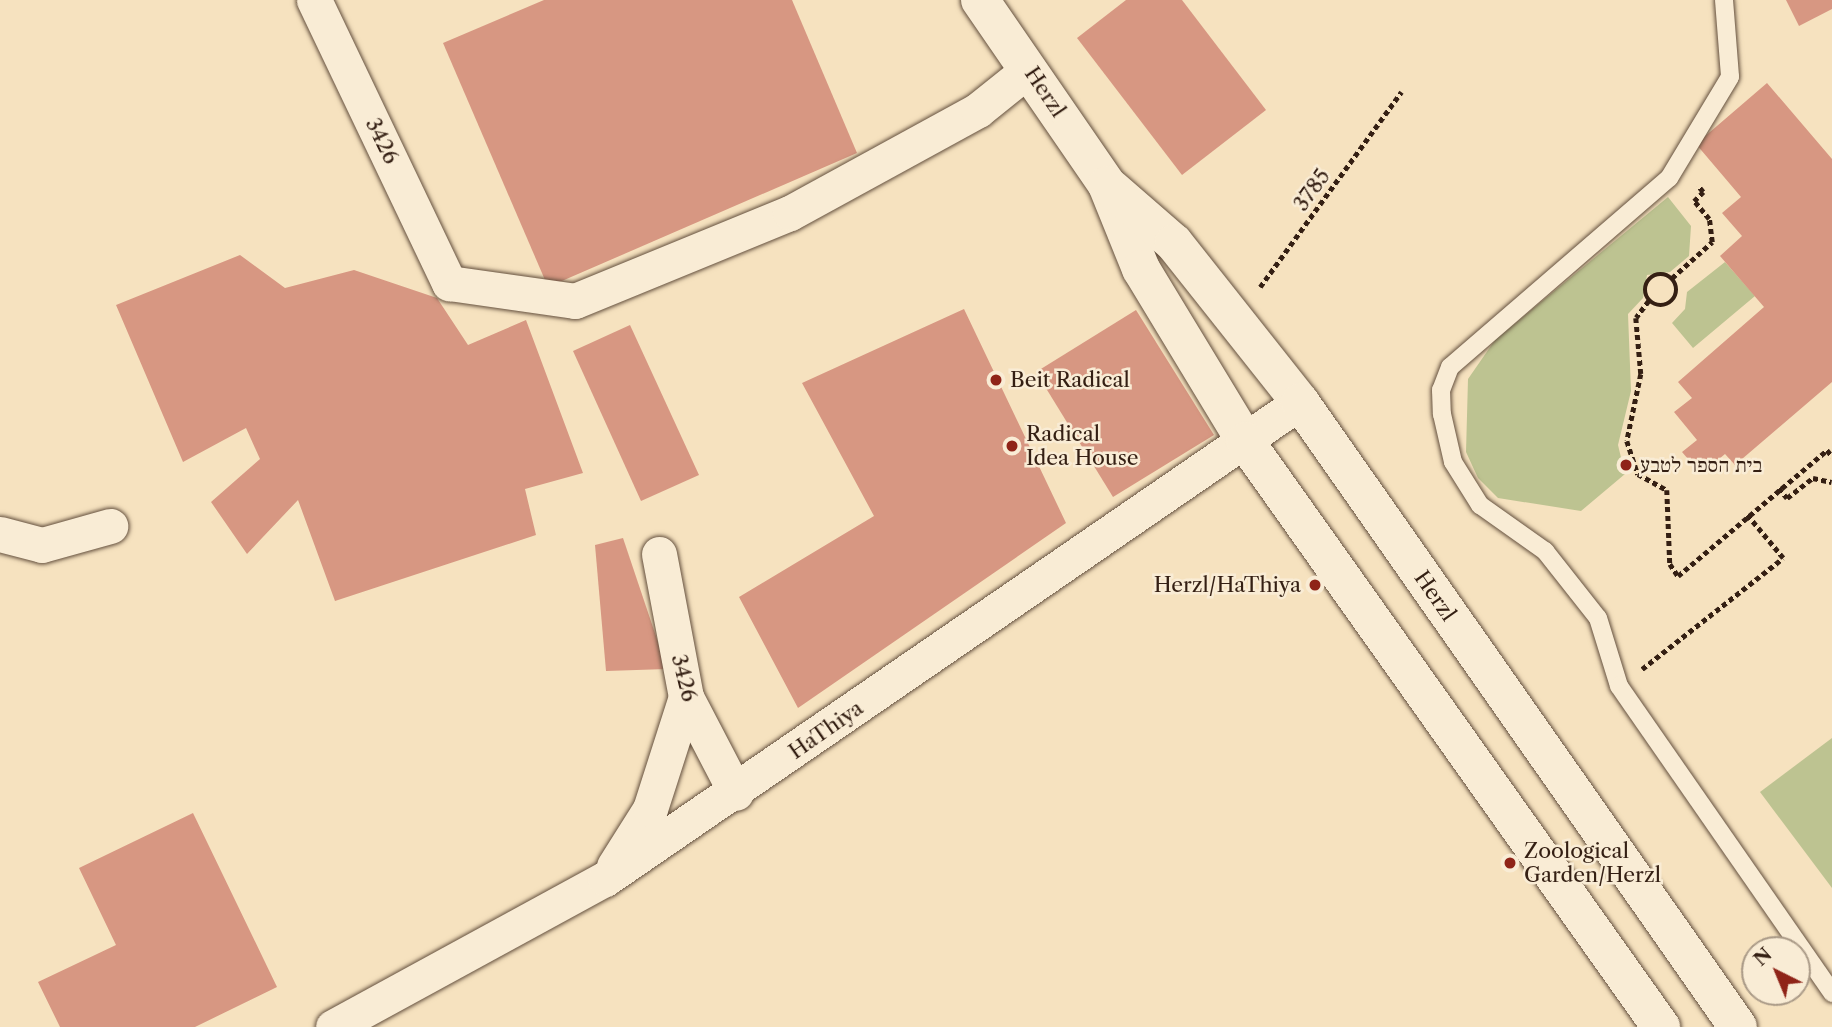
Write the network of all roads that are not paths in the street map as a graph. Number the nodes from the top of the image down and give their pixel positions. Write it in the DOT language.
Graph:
graph roads {
  1 [pos="314,0"];
  2 [pos="980,0"];
  3 [pos="1724,0"];
  4 [pos="1029,69"];
  5 [pos="1107,185"];
  6 [pos="1300,402"];
  7 [pos="1245,441"];
  8 [pos="110,526"];
  9 [pos="0,534"];
  10 [pos="659,554"];
  11 [pos="686,696"];
  12 [pos="736,793"];
  13 [pos="605,879"];
  14 [pos="1832,993"];
  15 [pos="333,1027"];
  16 [pos="1661,1027"];
  17 [pos="1738,1027"];
  1 -- 4 [label="street, 3426"];
  2 -- 4 [label="street, Herzl"];
  3 -- 14 [label="lane"];
  4 -- 5 [label="street, Herzl"];
  5 -- 6 [label="street, Herzl"];
  5 -- 7 [label="street, Herzl"];
  6 -- 7 [label="street, HaThiya"];
  6 -- 17 [label="street, Herzl"];
  7 -- 12 [label="street, HaThiya"];
  7 -- 16 [label="street, Herzl"];
  8 -- 9 [label="street"];
  10 -- 11 [label="street, 3426"];
  11 -- 12 [label="street, 3426"];
  11 -- 13 [label="street"];
  12 -- 13 [label="street, HaThiya"];
  13 -- 15 [label="street, HaThiya"];
}
